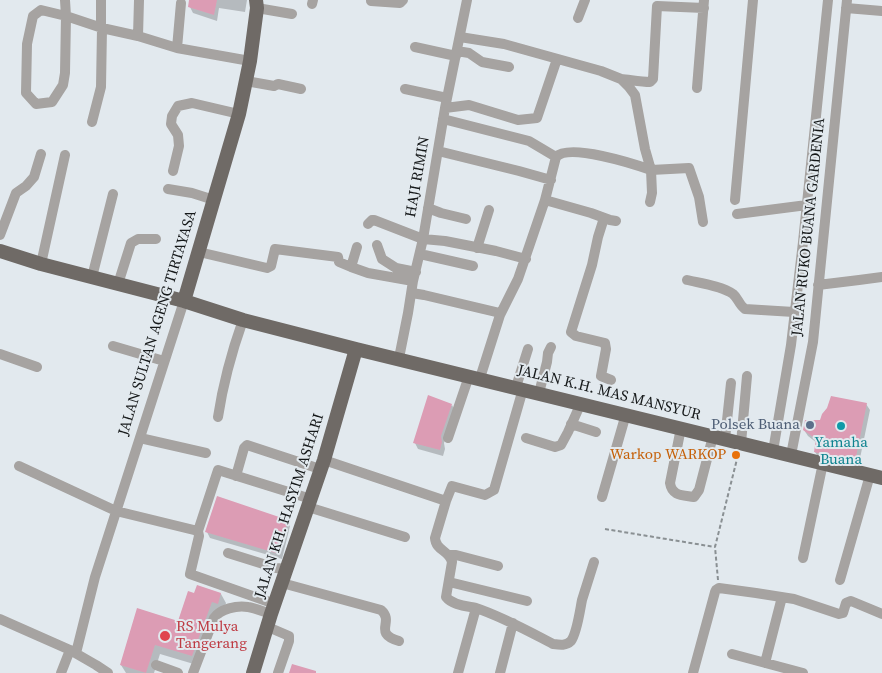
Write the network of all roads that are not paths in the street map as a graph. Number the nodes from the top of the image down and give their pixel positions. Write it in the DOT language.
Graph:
graph roads {
  1 [pos="65,0"];
  2 [pos="101,0"];
  3 [pos="139,0"];
  4 [pos="403,0"];
  5 [pos="467,0"];
  6 [pos="585,0"];
  7 [pos="753,0"];
  8 [pos="828,0"];
  9 [pos="371,1"];
  10 [pos="181,3"];
  11 [pos="256,4"];
  12 [pos="704,4"];
  13 [pos="846,4"];
  14 [pos="882,11"];
  15 [pos="292,14"];
  16 [pos="66,16"];
  17 [pos="578,18"];
  18 [pos="101,28"];
  19 [pos="138,36"];
  20 [pos="460,37"];
  21 [pos="415,47"];
  22 [pos="177,48"];
  23 [pos="456,54"];
  24 [pos="557,59"];
  25 [pos="250,61"];
  26 [pos="509,67"];
  27 [pos="821,75"];
  28 [pos="839,77"];
  29 [pos="621,79"];
  30 [pos="246,81"];
  31 [pos="697,88"];
  32 [pos="301,89"];
  33 [pos="404,89"];
  34 [pos="445,108"];
  35 [pos="239,114"];
  36 [pos="92,122"];
  37 [pos="438,151"];
  38 [pos="41,154"];
  39 [pos="65,155"];
  40 [pos="556,157"];
  41 [pos="651,170"];
  42 [pos="172,171"];
  43 [pos="551,180"];
  44 [pos="168,189"];
  45 [pos="112,194"];
  46 [pos="214,200"];
  47 [pos="546,200"];
  48 [pos="736,200"];
  49 [pos="650,202"];
  50 [pos="807,205"];
  51 [pos="428,208"];
  52 [pos="488,210"];
  53 [pos="738,214"];
  54 [pos="604,218"];
  55 [pos="466,220"];
  56 [pos="616,221"];
  57 [pos="703,222"];
  58 [pos="368,224"];
  59 [pos="0,236"];
  60 [pos="156,239"];
  61 [pos="423,239"];
  62 [pos="803,242"];
  63 [pos="823,244"];
  64 [pos="377,245"];
  65 [pos="357,247"];
  66 [pos="477,248"];
  67 [pos="0,251"];
  68 [pos="199,252"];
  69 [pos="420,254"];
  70 [pos="526,259"];
  71 [pos="41,264"];
  72 [pos="473,266"];
  73 [pos="351,267"];
  74 [pos="414,276"];
  75 [pos="882,276"];
  76 [pos="92,278"];
  77 [pos="687,280"];
  78 [pos="118,284"];
  79 [pos="818,285"];
  80 [pos="412,293"];
  81 [pos="184,301"];
  82 [pos="794,312"];
  83 [pos="500,313"];
  84 [pos="243,320"];
  85 [pos="113,346"];
  86 [pos="551,347"];
  87 [pos="528,348"];
  88 [pos="356,349"];
  89 [pos="0,354"];
  90 [pos="399,358"];
  91 [pos="164,361"];
  92 [pos="37,366"];
  93 [pos="747,376"];
  94 [pos="475,377"];
  95 [pos="611,380"];
  96 [pos="731,383"];
  97 [pos="520,388"];
  98 [pos="539,393"];
  99 [pos="581,403"];
  100 [pos="626,414"];
  101 [pos="218,417"];
  102 [pos="571,424"];
  103 [pos="777,426"];
  104 [pos="796,427"];
  105 [pos="681,428"];
  106 [pos="596,432"];
  107 [pos="140,438"];
  108 [pos="448,438"];
  109 [pos="526,438"];
  110 [pos="719,438"];
  111 [pos="741,443"];
  112 [pos="773,451"];
  113 [pos="206,454"];
  114 [pos="791,455"];
  115 [pos="823,463"];
  116 [pos="322,464"];
  117 [pos="19,466"];
  118 [pos="236,476"];
  119 [pos="876,476"];
  120 [pos="602,497"];
  121 [pos="446,501"];
  122 [pos="310,503"];
  123 [pos="116,511"];
  124 [pos="198,530"];
  125 [pos="405,537"];
  126 [pos="228,553"];
  127 [pos="450,555"];
  128 [pos="804,558"];
  129 [pos="594,562"];
  130 [pos="498,566"];
  131 [pos="287,569"];
  132 [pos="840,580"];
  133 [pos="449,582"];
  134 [pos="282,583"];
  135 [pos="782,597"];
  136 [pos="527,601"];
  137 [pos="476,608"];
  138 [pos="882,614"];
  139 [pos="272,615"];
  140 [pos="0,619"];
  141 [pos="513,623"];
  142 [pos="399,641"];
  143 [pos="73,652"];
  144 [pos="732,654"];
  145 [pos="765,662"];
  146 [pos="156,665"];
  147 [pos="798,672"];
  148 [pos="61,673"];
  149 [pos="108,673"];
  150 [pos="178,673"];
  151 [pos="193,673"];
  152 [pos="253,673"];
  153 [pos="278,673"];
  154 [pos="458,673"];
  155 [pos="500,673"];
  156 [pos="693,673"];
  1 -- 16 [label="street"];
  2 -- 18 [label="street"];
  3 -- 19 [label="street"];
  4 -- 9 [label="street"];
  5 -- 20 [label="street, HAJI RIMIN"];
  6 -- 17 [label="street"];
  7 -- 48 [label="street"];
  8 -- 27 [label="street, JALAN RUKO BUANA GARDENIA"];
  10 -- 22 [label="street"];
  11 -- 15 [label="street"];
  11 -- 25 [label="main road, JALAN SULTAN AGENG TIRTAYASA"];
  12 -- 29 [label="street"];
  12 -- 31 [label="street"];
  13 -- 14 [label="street"];
  13 -- 28 [label="street, JALAN RUKO BUANA GARDENIA"];
  16 -- 16 [label="street"];
  16 -- 18 [label="street"];
  18 -- 19 [label="street"];
  18 -- 36 [label="street"];
  19 -- 22 [label="street"];
  20 -- 23 [label="street, HAJI RIMIN"];
  20 -- 24 [label="street"];
  21 -- 23 [label="street"];
  22 -- 25 [label="street"];
  23 -- 26 [label="street"];
  23 -- 34 [label="street, HAJI RIMIN"];
  24 -- 29 [label="street"];
  24 -- 34 [label="street"];
  25 -- 30 [label="main road, JALAN SULTAN AGENG TIRTAYASA"];
  27 -- 28 [label="street"];
  27 -- 50 [label="street, JALAN RUKO BUANA GARDENIA"];
  28 -- 63 [label="street, JALAN RUKO BUANA GARDENIA"];
  29 -- 41 [label="street"];
  30 -- 32 [label="street"];
  30 -- 35 [label="main road, JALAN SULTAN AGENG TIRTAYASA"];
  33 -- 34 [label="street"];
  34 -- 37 [label="street, HAJI RIMIN"];
  34 -- 40 [label="street"];
  35 -- 42 [label="street"];
  35 -- 46 [label="main road, JALAN SULTAN AGENG TIRTAYASA"];
  37 -- 43 [label="street"];
  37 -- 51 [label="street, HAJI RIMIN"];
  38 -- 59 [label="street"];
  39 -- 71 [label="street"];
  40 -- 41 [label="street"];
  40 -- 43 [label="street"];
  41 -- 49 [label="street"];
  41 -- 57 [label="street"];
  43 -- 47 [label="street"];
  44 -- 46 [label="street"];
  45 -- 76 [label="street"];
  46 -- 68 [label="main road, JALAN SULTAN AGENG TIRTAYASA"];
  47 -- 54 [label="street"];
  47 -- 70 [label="street"];
  50 -- 53 [label="street"];
  50 -- 62 [label="street, JALAN RUKO BUANA GARDENIA"];
  51 -- 55 [label="street"];
  51 -- 61 [label="street, HAJI RIMIN"];
  52 -- 66 [label="street"];
  54 -- 56 [label="street"];
  54 -- 95 [label="street"];
  58 -- 61 [label="street"];
  60 -- 78 [label="street"];
  61 -- 66 [label="street"];
  61 -- 69 [label="street, HAJI RIMIN"];
  62 -- 63 [label="street"];
  62 -- 82 [label="street, JALAN RUKO BUANA GARDENIA"];
  63 -- 79 [label="street, JALAN RUKO BUANA GARDENIA"];
  64 -- 74 [label="street"];
  65 -- 73 [label="street"];
  66 -- 70 [label="street"];
  67 -- 71 [label="main road, JALAN K.H. MAS MANSYUR"];
  68 -- 73 [label="street"];
  68 -- 81 [label="main road, JALAN SULTAN AGENG TIRTAYASA"];
  69 -- 72 [label="street"];
  69 -- 74 [label="street, HAJI RIMIN"];
  70 -- 83 [label="street"];
  71 -- 76 [label="main road, JALAN K.H. MAS MANSYUR"];
  73 -- 74 [label="street"];
  74 -- 80 [label="street, HAJI RIMIN"];
  75 -- 79 [label="street"];
  76 -- 78 [label="main road, JALAN K.H. MAS MANSYUR"];
  77 -- 82 [label="street"];
  78 -- 81 [label="main road, JALAN K.H. MAS MANSYUR"];
  79 -- 104 [label="street, JALAN RUKO BUANA GARDENIA"];
  80 -- 83 [label="street"];
  80 -- 90 [label="street, HAJI RIMIN"];
  81 -- 84 [label="main road, JALAN K.H. MAS MANSYUR"];
  81 -- 91 [label="street, JALAN SULTAN AGENG TIRTAYASA"];
  82 -- 103 [label="street, JALAN RUKO BUANA GARDENIA"];
  83 -- 94 [label="street"];
  84 -- 88 [label="main road, JALAN K.H. MAS MANSYUR"];
  84 -- 101 [label="street"];
  85 -- 91 [label="street"];
  86 -- 98 [label="street"];
  87 -- 97 [label="street"];
  88 -- 90 [label="main road, JALAN K.H. MAS MANSYUR"];
  88 -- 116 [label="main road, JALAN KH. HASYIM ASHARI"];
  89 -- 92 [label="street"];
  90 -- 94 [label="main road, JALAN K.H. MAS MANSYUR"];
  91 -- 107 [label="street, JALAN SULTAN AGENG TIRTAYASA"];
  93 -- 111 [label="street"];
  94 -- 97 [label="main road, JALAN K.H. MAS MANSYUR"];
  94 -- 108 [label="street"];
  96 -- 110 [label="street"];
  97 -- 98 [label="main road, JALAN K.H. MAS MANSYUR"];
  97 -- 121 [label="street"];
  98 -- 99 [label="main road, JALAN K.H. MAS MANSYUR"];
  99 -- 100 [label="main road, JALAN K.H. MAS MANSYUR"];
  99 -- 102 [label="street"];
  100 -- 105 [label="main road, JALAN K.H. MAS MANSYUR"];
  100 -- 120 [label="street"];
  102 -- 106 [label="street"];
  102 -- 109 [label="street"];
  103 -- 104 [label="street"];
  103 -- 112 [label="street, JALAN RUKO BUANA GARDENIA"];
  104 -- 114 [label="street, JALAN RUKO BUANA GARDENIA"];
  105 -- 110 [label="main road, JALAN K.H. MAS MANSYUR"];
  105 -- 110 [label="street"];
  107 -- 113 [label="street"];
  107 -- 123 [label="street, JALAN SULTAN AGENG TIRTAYASA"];
  110 -- 111 [label="main road, JALAN K.H. MAS MANSYUR"];
  111 -- 112 [label="main road, JALAN K.H. MAS MANSYUR"];
  112 -- 114 [label="main road, JALAN K.H. MAS MANSYUR"];
  114 -- 115 [label="main road, JALAN K.H. MAS MANSYUR"];
  115 -- 119 [label="main road, JALAN K.H. MAS MANSYUR"];
  115 -- 128 [label="street"];
  116 -- 118 [label="street"];
  116 -- 121 [label="street"];
  116 -- 122 [label="main road, JALAN KH. HASYIM ASHARI"];
  117 -- 123 [label="street"];
  118 -- 122 [label="street"];
  118 -- 124 [label="street"];
  119 -- 132 [label="street"];
  121 -- 127 [label="street"];
  122 -- 125 [label="street"];
  122 -- 131 [label="main road, JALAN KH. HASYIM ASHARI"];
  123 -- 124 [label="street"];
  123 -- 143 [label="street, JALAN SULTAN AGENG TIRTAYASA"];
  124 -- 139 [label="street"];
  126 -- 131 [label="street"];
  127 -- 130 [label="street"];
  127 -- 133 [label="street"];
  129 -- 141 [label="street"];
  131 -- 134 [label="main road, JALAN KH. HASYIM ASHARI"];
  133 -- 136 [label="street"];
  133 -- 137 [label="street"];
  134 -- 139 [label="main road, JALAN KH. HASYIM ASHARI"];
  134 -- 142 [label="street"];
  135 -- 138 [label="street"];
  135 -- 145 [label="street"];
  135 -- 156 [label="street"];
  137 -- 141 [label="street"];
  137 -- 154 [label="street"];
  139 -- 151 [label="street"];
  139 -- 152 [label="main road, JALAN KH. HASYIM ASHARI"];
  139 -- 153 [label="street"];
  140 -- 143 [label="street"];
  141 -- 155 [label="street"];
  143 -- 148 [label="street, JALAN SULTAN AGENG TIRTAYASA"];
  143 -- 149 [label="street"];
  144 -- 145 [label="street"];
  145 -- 147 [label="street"];
  146 -- 150 [label="street"];
}
